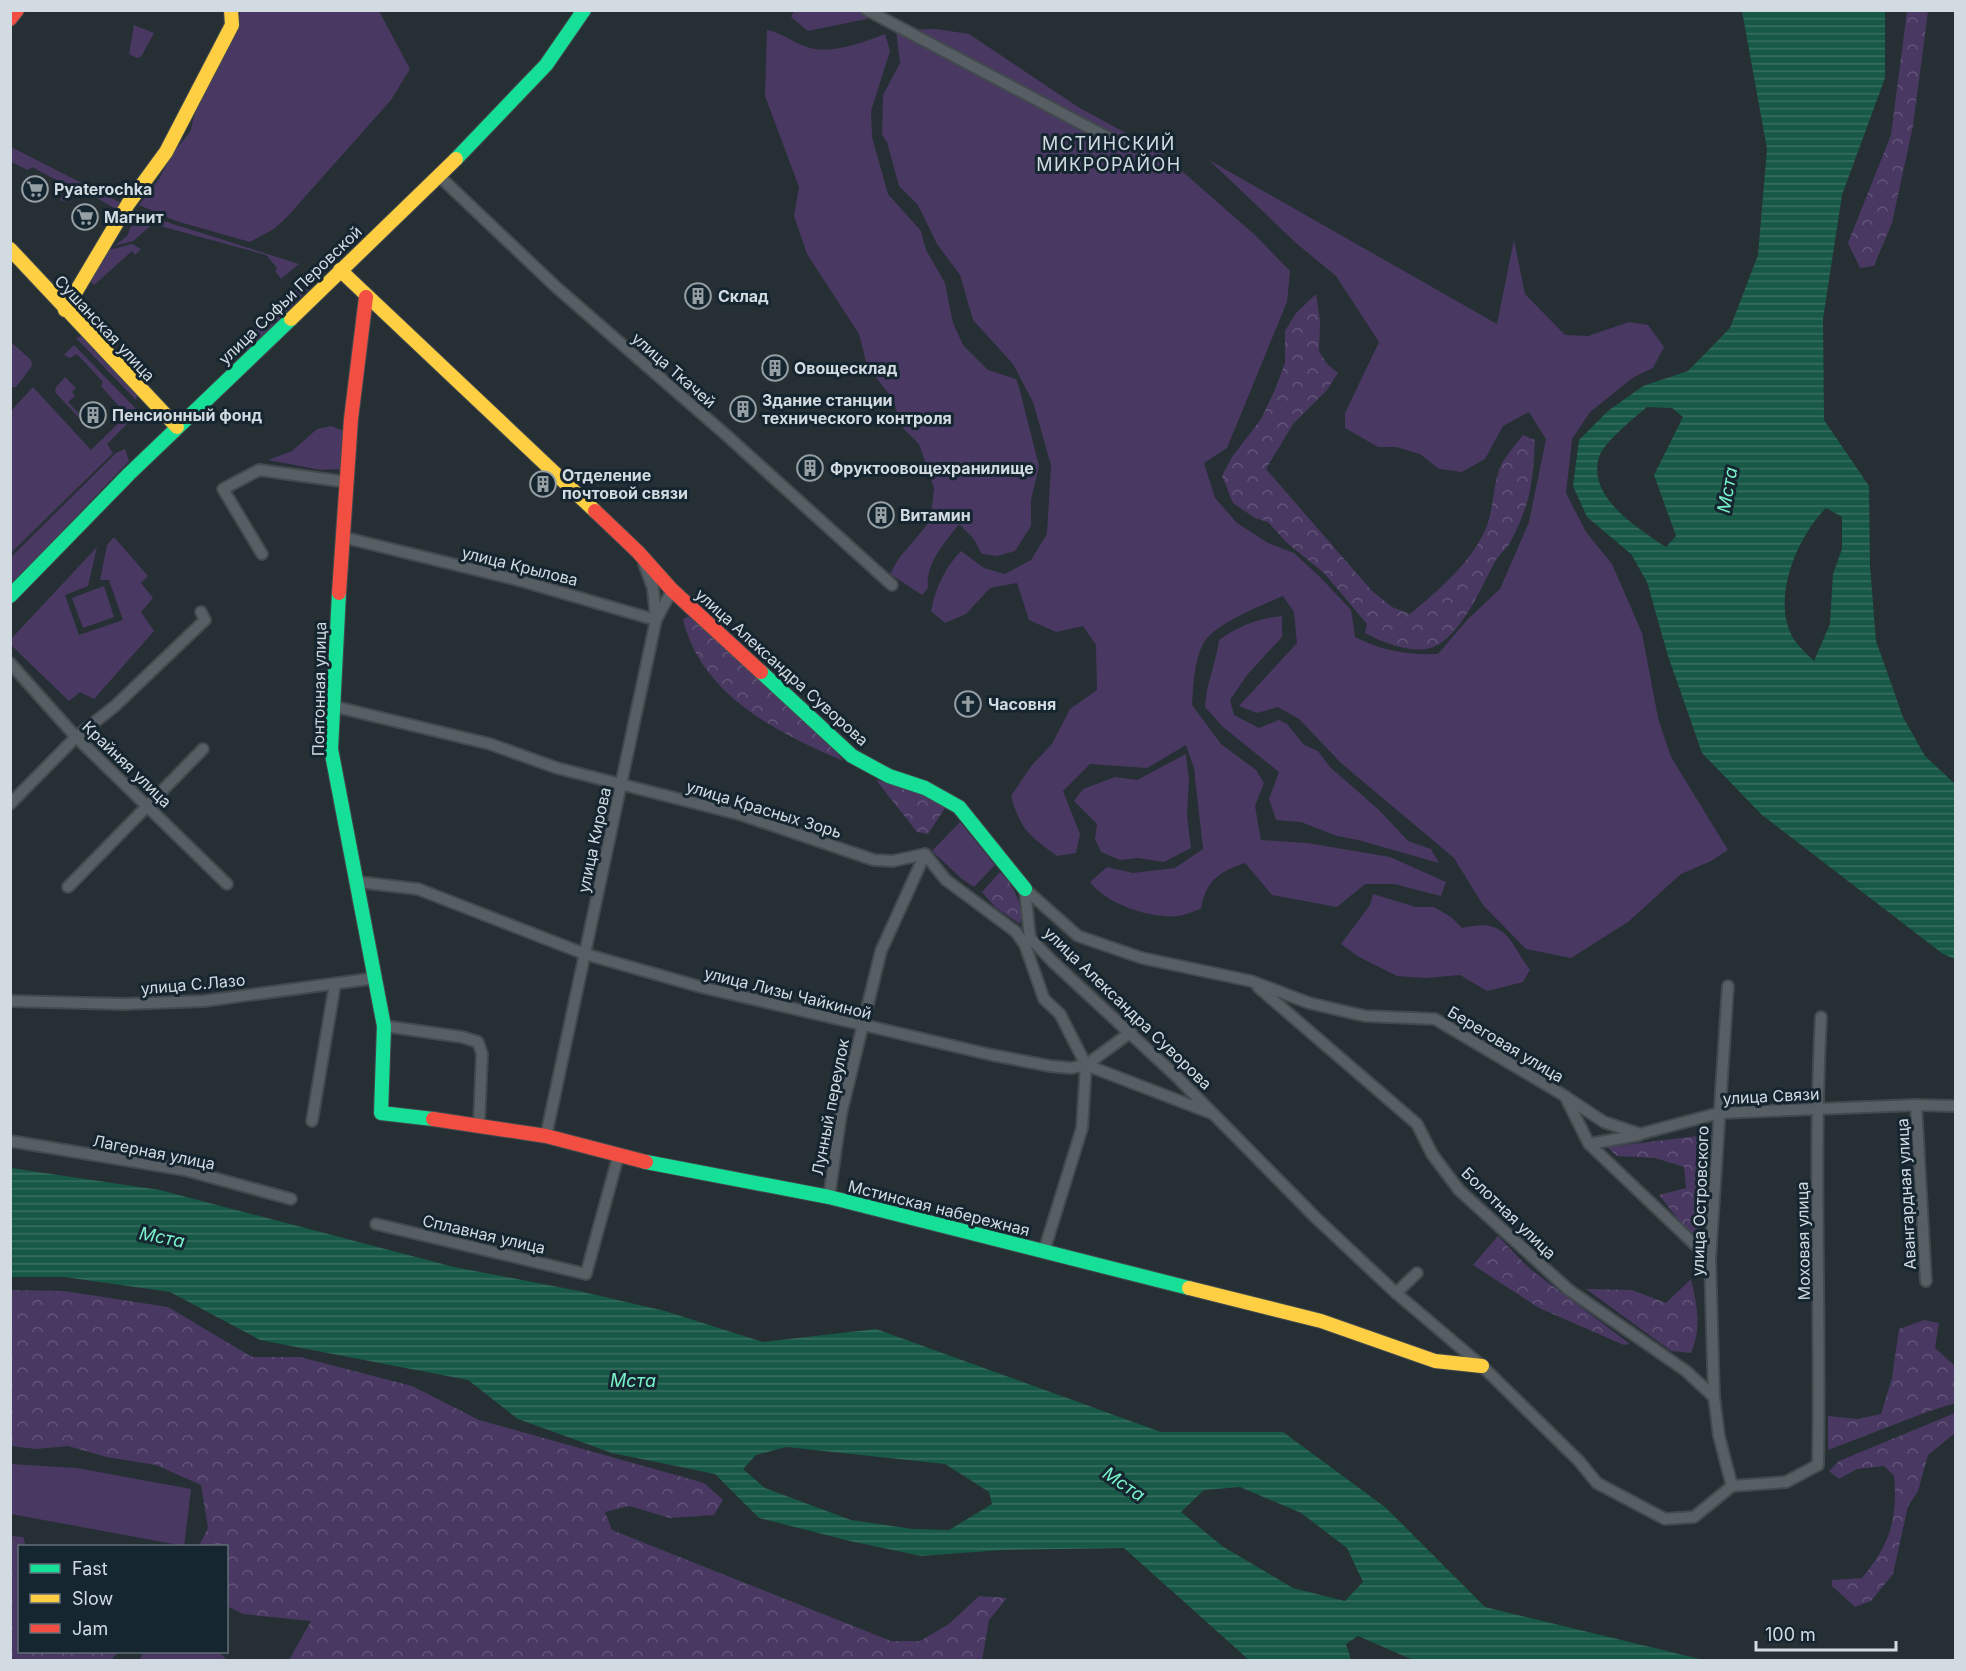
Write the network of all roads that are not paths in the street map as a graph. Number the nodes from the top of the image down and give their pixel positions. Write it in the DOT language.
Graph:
graph roads {
  1 [pos="17,10"];
  2 [pos="231,10"];
  3 [pos="584,10"];
  4 [pos="867,10"];
  5 [pos="10,19"];
  6 [pos="1118,143"];
  7 [pos="439,176"];
  8 [pos="10,249"];
  9 [pos="340,270"];
  10 [pos="366,297"];
  11 [pos="65,310"];
  12 [pos="177,428"];
  13 [pos="346,482"];
  14 [pos="342,537"];
  15 [pos="638,552"];
  16 [pos="262,554"];
  17 [pos="892,585"];
  18 [pos="672,590"];
  19 [pos="10,596"];
  20 [pos="201,612"];
  21 [pos="656,620"];
  22 [pos="10,663"];
  23 [pos="332,706"];
  24 [pos="76,737"];
  25 [pos="203,749"];
  26 [pos="621,783"];
  27 [pos="147,803"];
  28 [pos="10,804"];
  29 [pos="925,854"];
  30 [pos="358,882"];
  31 [pos="227,884"];
  32 [pos="68,887"];
  33 [pos="1025,889"];
  34 [pos="585,954"];
  35 [pos="376,978"];
  36 [pos="1251,981"];
  37 [pos="335,984"];
  38 [pos="1728,986"];
  39 [pos="10,1001"];
  40 [pos="1821,1017"];
  41 [pos="384,1026"];
  42 [pos="861,1026"];
  43 [pos="1131,1032"];
  44 [pos="1086,1065"];
  45 [pos="1564,1096"];
  46 [pos="1916,1105"];
  47 [pos="1956,1106"];
  48 [pos="1816,1109"];
  49 [pos="381,1113"];
  50 [pos="1719,1113"];
  51 [pos="1215,1114"];
  52 [pos="312,1121"];
  53 [pos="479,1124"];
  54 [pos="1640,1134"];
  55 [pos="546,1136"];
  56 [pos="10,1141"];
  57 [pos="1589,1144"];
  58 [pos="618,1157"];
  59 [pos="829,1197"];
  60 [pos="291,1199"];
  61 [pos="376,1224"];
  62 [pos="1044,1251"];
  63 [pos="1710,1259"];
  64 [pos="1417,1273"];
  65 [pos="1926,1281"];
  66 [pos="1396,1293"];
  67 [pos="1482,1366"];
  68 [pos="1714,1397"];
  69 [pos="1732,1486"];
  1 -- 5 [label="street"];
  2 -- 11 [label="street"];
  3 -- 7 [label="street, улица Софьи Перовской"];
  4 -- 6 [label="street"];
  7 -- 9 [label="street, улица Софьи Перовской"];
  7 -- 17 [label="street, улица Ткачей"];
  8 -- 11 [label="street, Сушанская улица"];
  9 -- 10 [label="street, улица Александра Суворова"];
  9 -- 12 [label="street, улица Софьи Перовской"];
  10 -- 13 [label="street, Понтонная улица"];
  10 -- 15 [label="street, улица Александра Суворова"];
  11 -- 12 [label="street, Сушанская улица"];
  12 -- 19 [label="street, улица Софьи Перовской"];
  13 -- 14 [label="street, Понтонная улица"];
  13 -- 16 [label="street"];
  14 -- 21 [label="street, улица Крылова"];
  14 -- 23 [label="street, Понтонная улица"];
  15 -- 18 [label="street, улица Александра Суворова"];
  15 -- 21 [label="street, улица Кирова"];
  18 -- 21 [label="street"];
  18 -- 33 [label="street, улица Александра Суворова"];
  20 -- 24 [label="street"];
  21 -- 26 [label="street, улица Кирова"];
  22 -- 24 [label="street, Крайняя улица"];
  23 -- 26 [label="street, улица Красных Зорь"];
  23 -- 30 [label="street, Понтонная улица"];
  24 -- 27 [label="street, Крайняя улица"];
  24 -- 28 [label="street"];
  25 -- 27 [label="street"];
  26 -- 29 [label="street, улица Красных Зорь"];
  26 -- 34 [label="street, улица Кирова"];
  27 -- 31 [label="street, Крайняя улица"];
  27 -- 32 [label="street"];
  29 -- 42 [label="street, Лунный переулок"];
  29 -- 44 [label="street"];
  30 -- 34 [label="street, улица Лизы Чайкиной"];
  30 -- 35 [label="street, Понтонная улица"];
  33 -- 36 [label="street, Береговая улица"];
  33 -- 43 [label="street, улица Александра Суворова"];
  34 -- 42 [label="street, улица Лизы Чайкиной"];
  34 -- 55 [label="street, улица Кирова"];
  35 -- 37 [label="street, улица С.Лазо"];
  35 -- 41 [label="street, Понтонная улица"];
  36 -- 45 [label="street, Береговая улица"];
  36 -- 68 [label="street, Болотная улица"];
  37 -- 39 [label="street, улица С.Лазо"];
  37 -- 52 [label="street"];
  38 -- 50 [label="street, улица Островского"];
  40 -- 48 [label="street, Моховая улица"];
  41 -- 49 [label="street, Понтонная улица"];
  41 -- 53 [label="street"];
  42 -- 44 [label="street, улица Лизы Чайкиной"];
  42 -- 59 [label="street, Лунный переулок"];
  43 -- 44 [label="street"];
  43 -- 51 [label="street, улица Александра Суворова"];
  44 -- 51 [label="street, улица Лизы Чайкиной"];
  44 -- 62 [label="street"];
  45 -- 54 [label="street"];
  45 -- 57 [label="street, Береговая улица"];
  46 -- 47 [label="street, улица Связи"];
  46 -- 48 [label="street, улица Связи"];
  46 -- 65 [label="street, Авангардная улица"];
  48 -- 50 [label="street, улица Связи"];
  48 -- 69 [label="street, Моховая улица"];
  49 -- 53 [label="street, Мстинская набережная"];
  50 -- 54 [label="street, улица Связи"];
  50 -- 63 [label="street, улица Островского"];
  51 -- 66 [label="street, улица Александра Суворова"];
  53 -- 55 [label="street, Мстинская набережная"];
  54 -- 57 [label="street, улица Связи"];
  55 -- 58 [label="street, Мстинская набережная"];
  56 -- 60 [label="street, Лагерная улица"];
  57 -- 63 [label="street, Береговая улица"];
  58 -- 59 [label="street, Мстинская набережная"];
  58 -- 61 [label="street, Сплавная улица"];
  59 -- 62 [label="street, Мстинская набережная"];
  62 -- 67 [label="street, Мстинская набережная"];
  63 -- 68 [label="street, улица Островского"];
  64 -- 66 [label="street"];
  66 -- 67 [label="street, улица Александра Суворова"];
  67 -- 69 [label="street, улица Александра Суворова"];
  68 -- 69 [label="street, улица Островского"];
}
